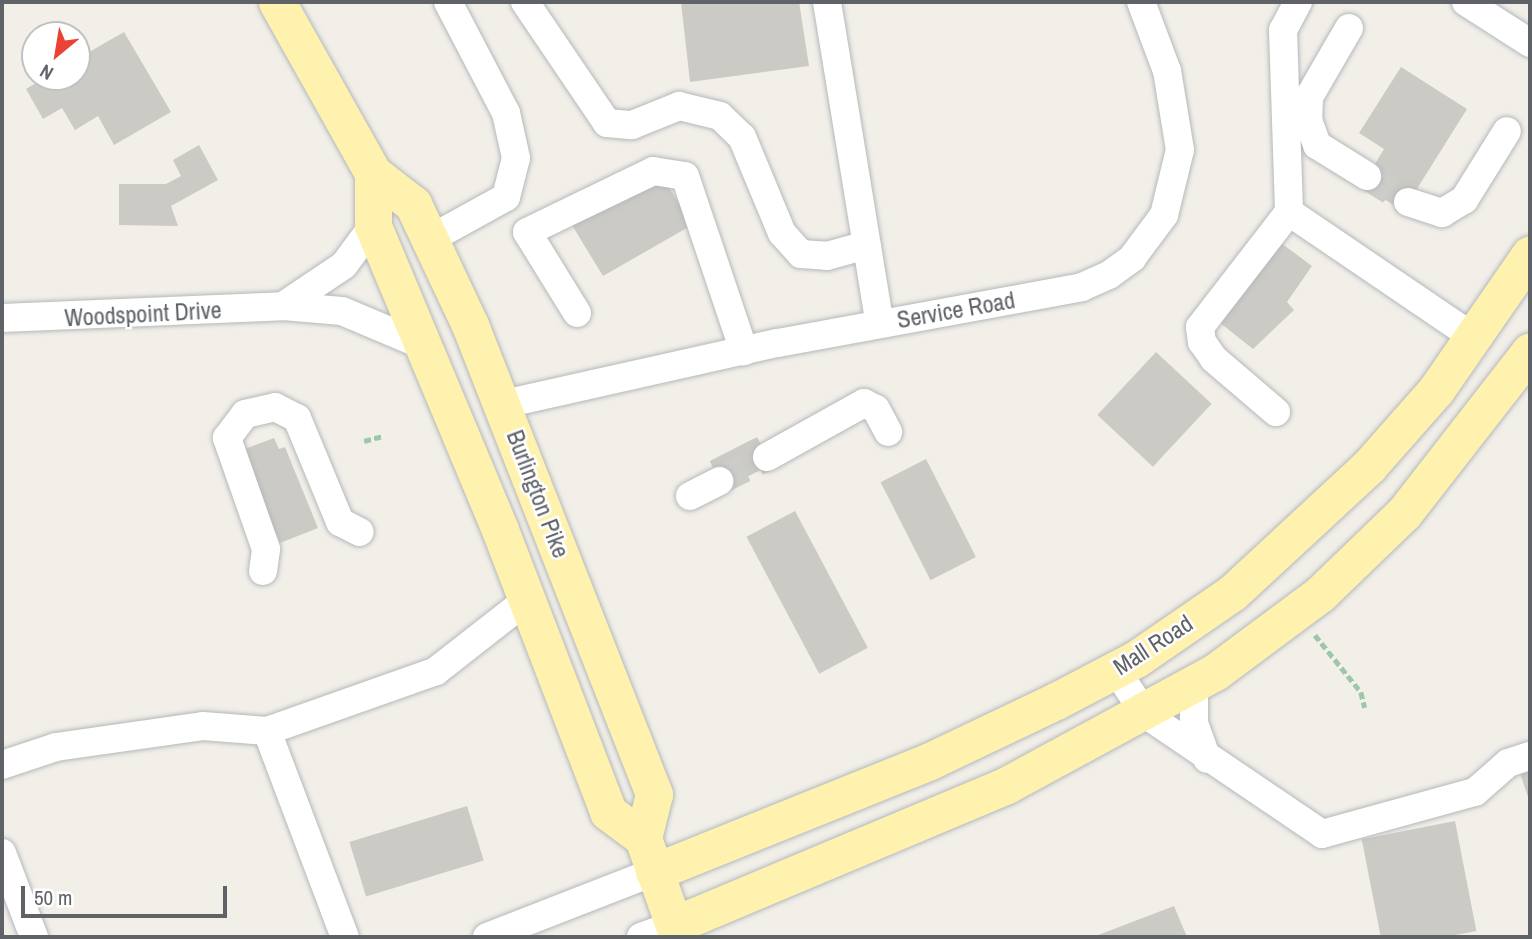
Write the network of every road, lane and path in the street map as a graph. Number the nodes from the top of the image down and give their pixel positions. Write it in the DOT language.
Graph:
graph roads {
  1 [pos="277,2"];
  2 [pos="525,2"];
  3 [pos="827,2"];
  4 [pos="1141,2"];
  5 [pos="1298,2"];
  6 [pos="1466,2"];
  7 [pos="453,3"];
  8 [pos="1349,27"];
  9 [pos="1530,43"];
  10 [pos="1507,131"];
  11 [pos="373,173"];
  12 [pos="1367,176"];
  13 [pos="1408,202"];
  14 [pos="1289,212"];
  15 [pos="373,226"];
  16 [pos="430,239"];
  17 [pos="867,246"];
  18 [pos="1530,254"];
  19 [pos="283,306"];
  20 [pos="577,313"];
  21 [pos="2,318"];
  22 [pos="880,324"];
  23 [pos="1474,337"];
  24 [pos="425,345"];
  25 [pos="744,351"];
  26 [pos="1530,351"];
  27 [pos="503,404"];
  28 [pos="1276,412"];
  29 [pos="888,432"];
  30 [pos="383,436"];
  31 [pos="364,441"];
  32 [pos="767,457"];
  33 [pos="719,481"];
  34 [pos="690,496"];
  35 [pos="360,532"];
  36 [pos="263,571"];
  37 [pos="527,600"];
  38 [pos="1313,632"];
  39 [pos="1116,670"];
  40 [pos="1194,684"];
  41 [pos="1365,708"];
  42 [pos="1145,714"];
  43 [pos="267,731"];
  44 [pos="1530,756"];
  45 [pos="1207,759"];
  46 [pos="2,765"];
  47 [pos="2,853"];
  48 [pos="649,855"];
  49 [pos="664,933"];
  50 [pos="34,937"];
  51 [pos="345,937"];
  52 [pos="487,937"];
  1 -- 11 [label="main road, Burlington Pike"];
  2 -- 17 [label="street"];
  3 -- 17 [label="street"];
  4 -- 22 [label="street, Service Road"];
  5 -- 14 [label="street"];
  6 -- 9 [label="street"];
  7 -- 16 [label="street"];
  8 -- 12 [label="street"];
  10 -- 13 [label="street"];
  11 -- 15 [label="main road, Burlington Pike"];
  11 -- 16 [label="main road, Burlington Pike"];
  14 -- 23 [label="street"];
  14 -- 28 [label="street"];
  15 -- 19 [label="street"];
  15 -- 24 [label="main road, Burlington Pike"];
  16 -- 27 [label="main road, Burlington Pike"];
  17 -- 22 [label="street"];
  18 -- 23 [label="main road, Mall Road"];
  19 -- 21 [label="street, Woodspoint Drive"];
  19 -- 24 [label="street, Woodspoint Drive"];
  20 -- 25 [label="street"];
  22 -- 25 [label="street, Service Road"];
  23 -- 39 [label="main road, Mall Road"];
  24 -- 37 [label="main road, Burlington Pike"];
  25 -- 27 [label="street, Service Road"];
  26 -- 40 [label="main road"];
  27 -- 48 [label="main road, Burlington Pike"];
  29 -- 32 [label="street"];
  30 -- 31 [label="path"];
  33 -- 34 [label="street"];
  35 -- 36 [label="street"];
  37 -- 43 [label="street"];
  37 -- 48 [label="main road, Burlington Pike"];
  38 -- 41 [label="path"];
  39 -- 42 [label="street"];
  39 -- 48 [label="main road, Mall Road"];
  40 -- 42 [label="main road"];
  40 -- 45 [label="street"];
  42 -- 45 [label="street"];
  42 -- 49 [label="main road"];
  43 -- 46 [label="street"];
  43 -- 51 [label="street"];
  44 -- 45 [label="street"];
  47 -- 50 [label="street"];
  48 -- 49 [label="main road"];
  48 -- 52 [label="street"];
}
